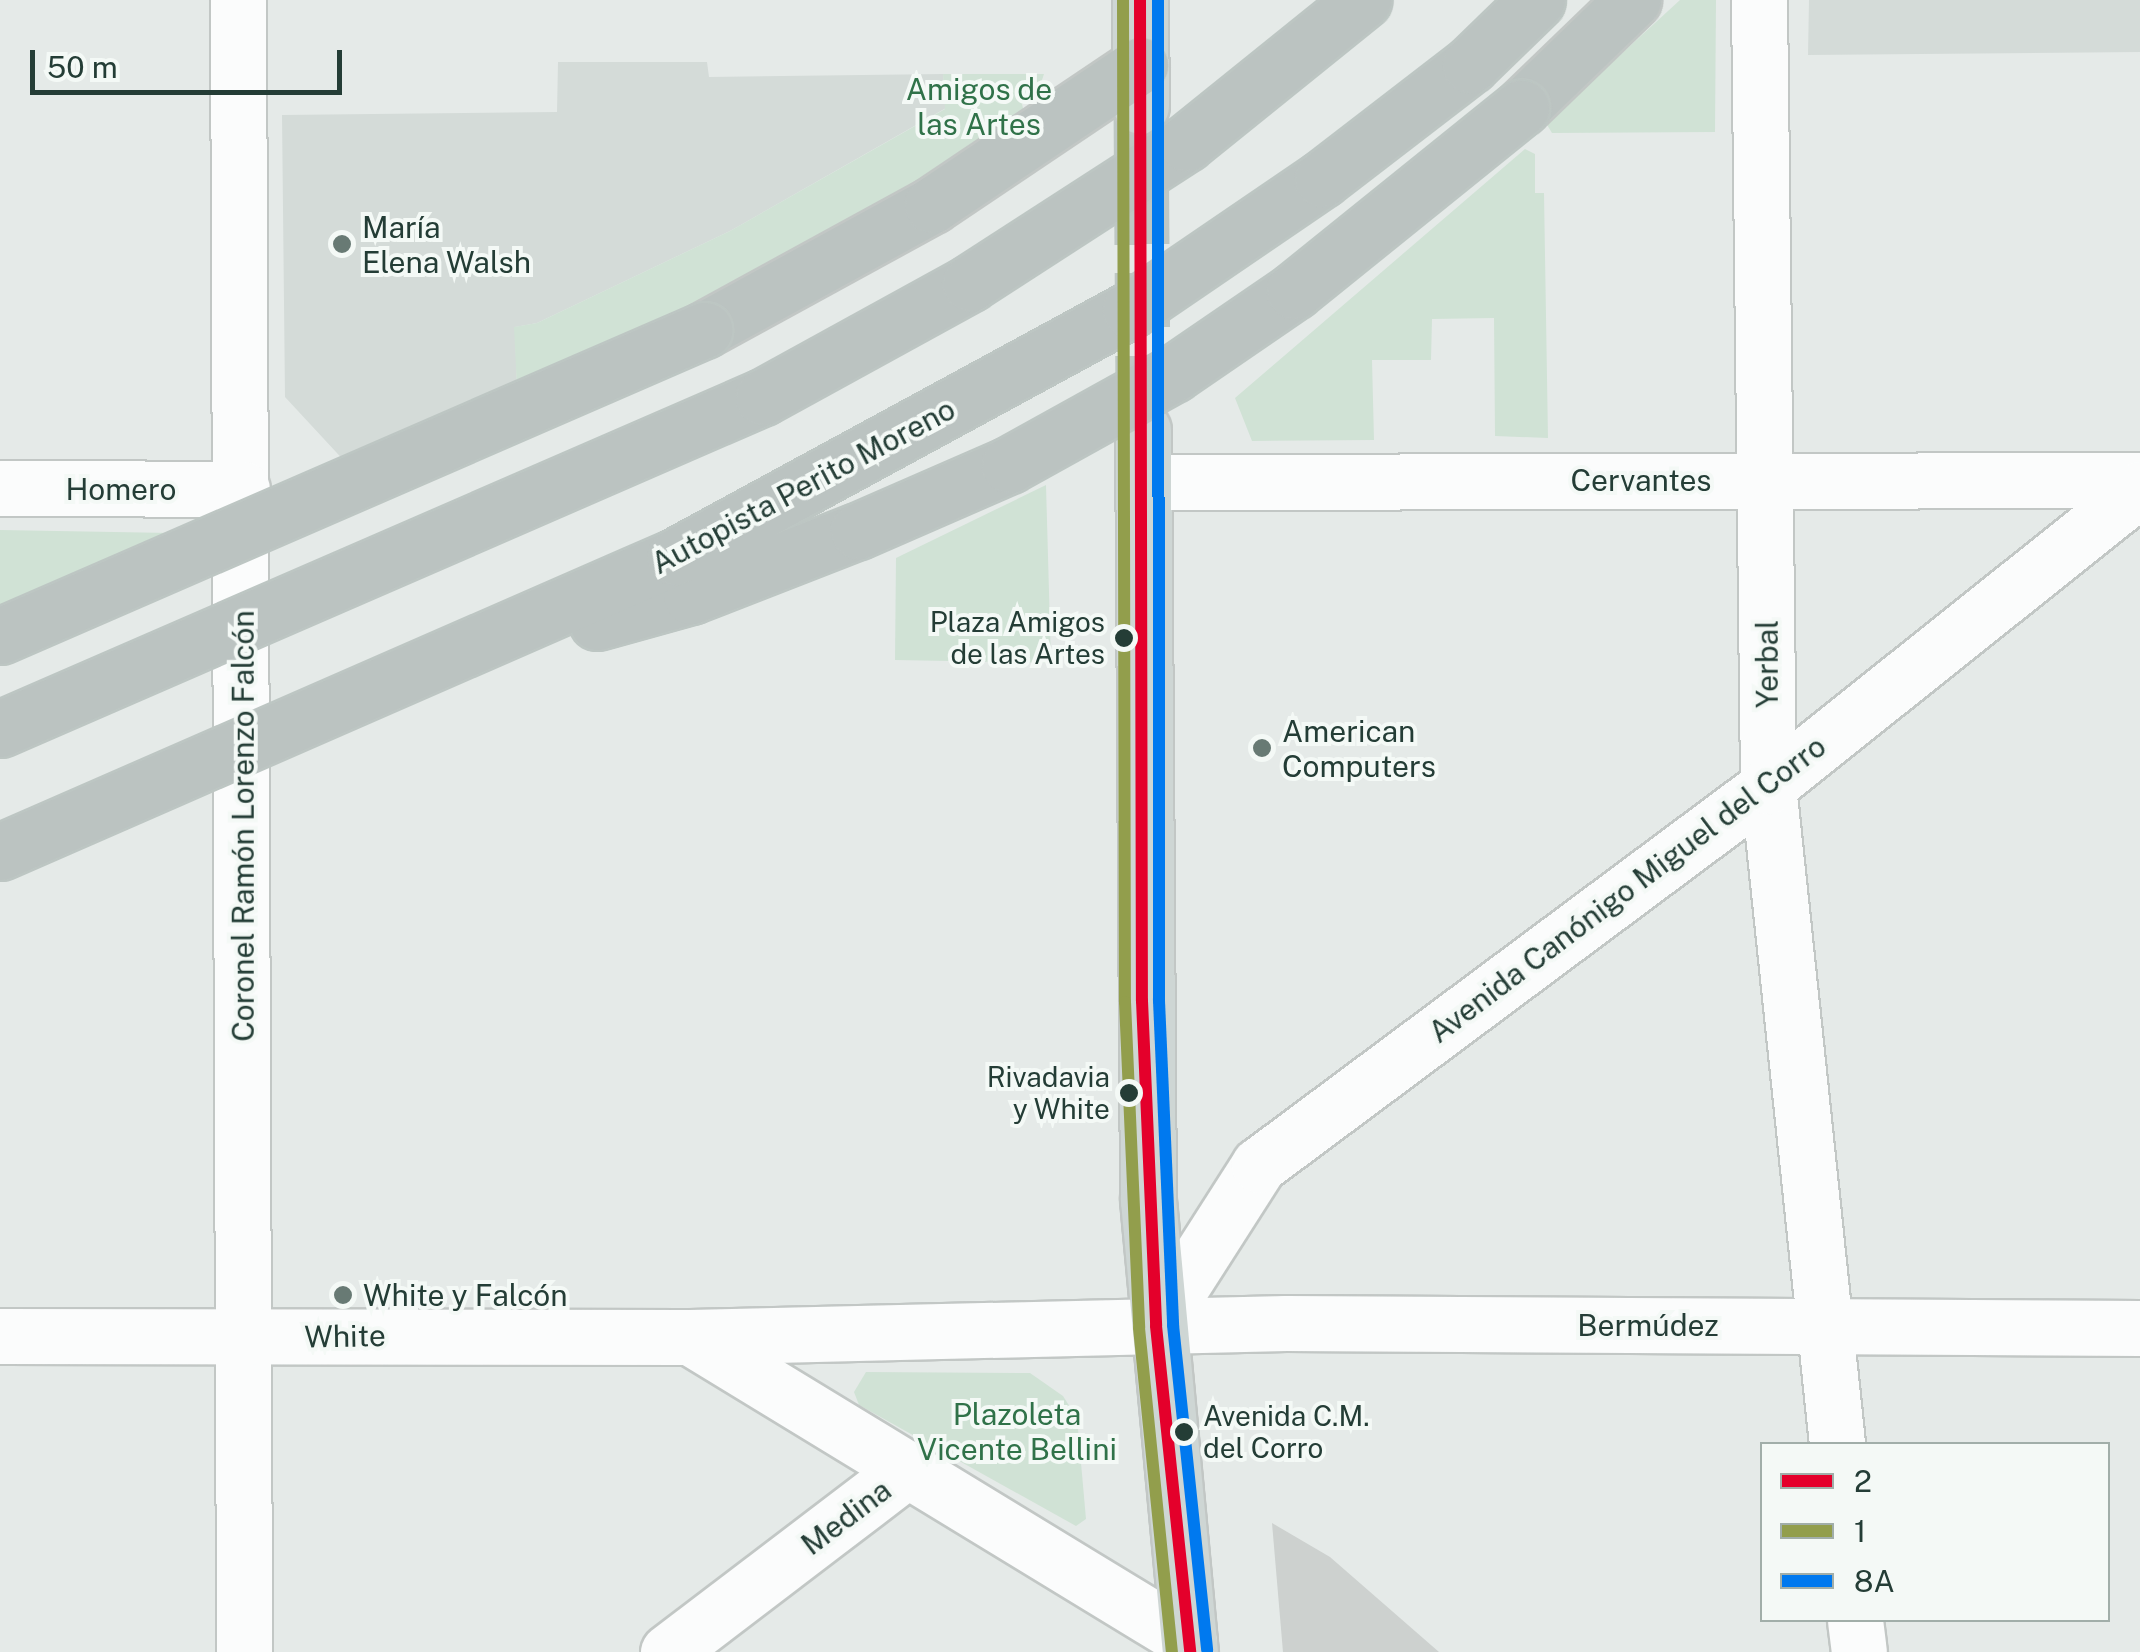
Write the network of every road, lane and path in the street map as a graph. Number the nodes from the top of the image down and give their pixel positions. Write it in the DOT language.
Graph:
graph roads {
  1 [pos="238,0"];
  2 [pos="1140,0"];
  3 [pos="1363,0"];
  4 [pos="1536,0"];
  5 [pos="1632,0"];
  6 [pos="1760,0"];
  7 [pos="1140,85"];
  8 [pos="1143,456"];
  9 [pos="1766,480"];
  10 [pos="2140,480"];
  11 [pos="0,488"];
  12 [pos="242,490"];
  13 [pos="2140,490"];
  14 [pos="0,636"];
  15 [pos="425,670"];
  16 [pos="0,729"];
  17 [pos="1768,786"];
  18 [pos="0,852"];
  19 [pos="1156,1326"];
  20 [pos="1825,1327"];
  21 [pos="2140,1328"];
  22 [pos="0,1336"];
  23 [pos="244,1338"];
  24 [pos="690,1338"];
  25 [pos="1838,1442"];
  26 [pos="903,1473"];
  27 [pos="1856,1622"];
  28 [pos="1190,1646"];
  29 [pos="244,1652"];
  30 [pos="668,1652"];
  31 [pos="1859,1652"];
  1 -- 12 [label="street, Coronel Ramón Lorenzo Falcón"];
  2 -- 7 [label="main road"];
  3 -- 16 [label="highway, bridge"];
  4 -- 15 [label="highway, Autopista Perito Moreno, bridge"];
  5 -- 15 [label="highway, bridge"];
  6 -- 9 [label="street, Yerbal"];
  7 -- 14 [label="highway, bridge"];
  8 -- 9 [label="street, Cervantes"];
  8 -- 19 [label="main road"];
  9 -- 10 [label="street, Cervantes"];
  9 -- 17 [label="street, Yerbal"];
  11 -- 12 [label="street, Homero"];
  12 -- 23 [label="street, Coronel Ramón Lorenzo Falcón"];
  13 -- 17 [label="street, Avenida Canónigo Miguel del Corro"];
  15 -- 18 [label="highway, Autopista Perito Moreno, bridge"];
  17 -- 19 [label="street, Avenida Canónigo Miguel del Corro"];
  17 -- 20 [label="street, Yerbal"];
  19 -- 20 [label="street, Bermúdez"];
  19 -- 24 [label="street, White"];
  19 -- 28 [label="main road"];
  20 -- 21 [label="street, Bermúdez"];
  20 -- 25 [label="street, Yerbal"];
  22 -- 23 [label="street, White"];
  23 -- 24 [label="street, White"];
  23 -- 29 [label="street, Coronel Ramón Lorenzo Falcón"];
  24 -- 26 [label="street"];
  26 -- 28 [label="street, Medina"];
  26 -- 30 [label="street, Medina"];
  27 -- 31 [label="street"];
}
